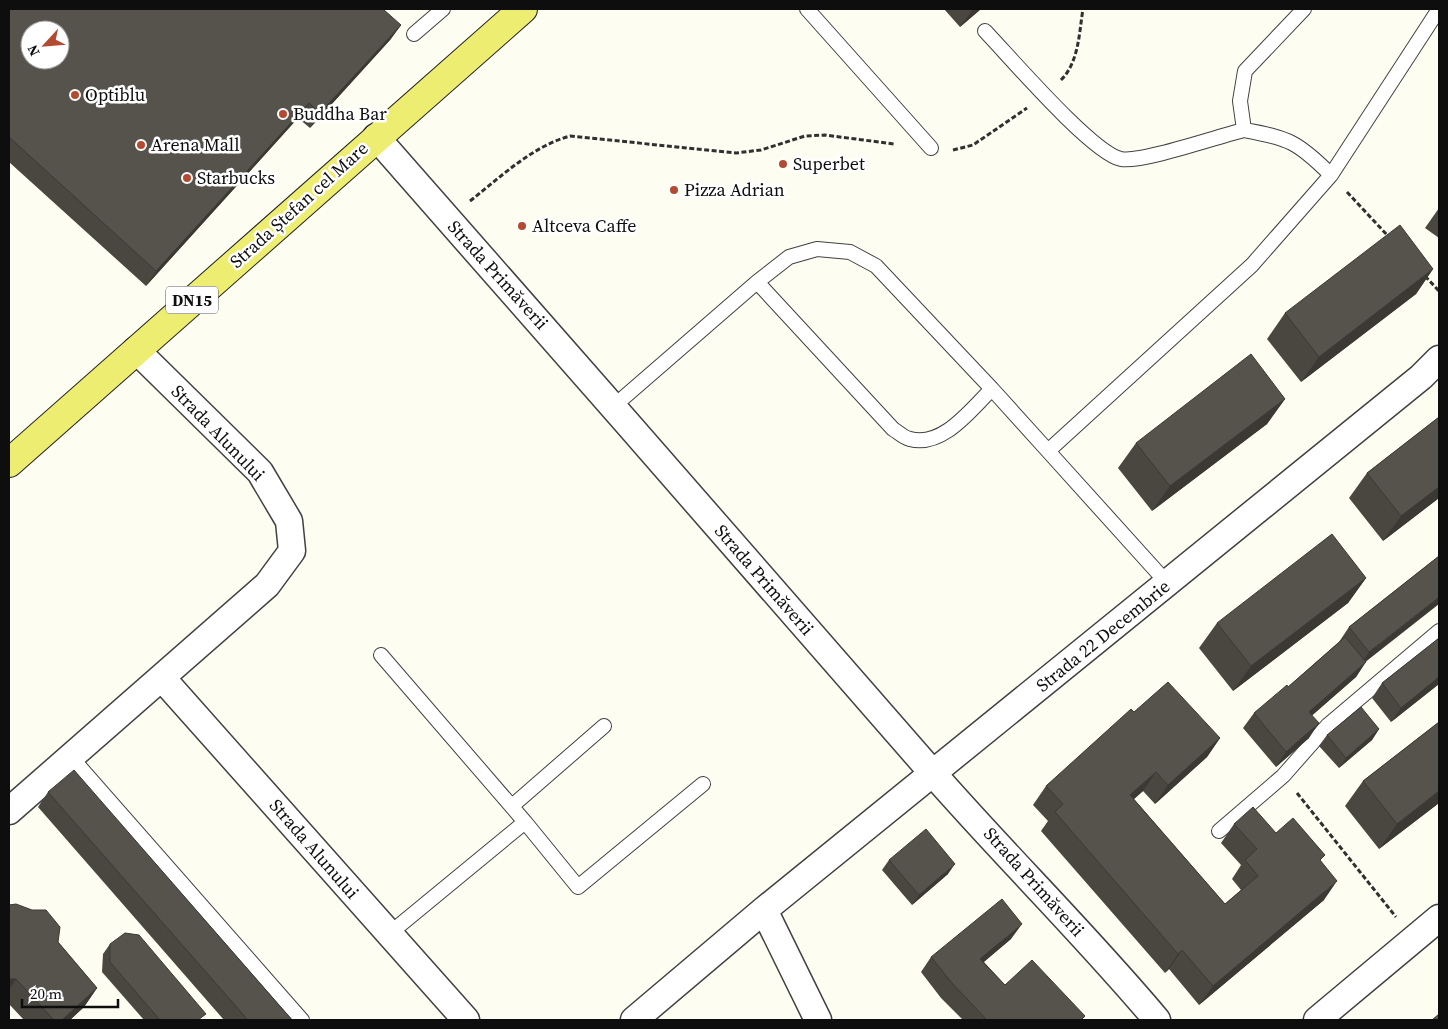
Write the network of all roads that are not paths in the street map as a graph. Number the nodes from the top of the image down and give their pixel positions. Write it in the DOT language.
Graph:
graph roads {
  1 [pos="443,9"];
  2 [pos="523,9"];
  3 [pos="807,9"];
  4 [pos="1304,9"];
  5 [pos="1439,10"];
  6 [pos="985,31"];
  7 [pos="414,34"];
  8 [pos="1244,130"];
  9 [pos="376,137"];
  10 [pos="931,148"];
  11 [pos="1331,175"];
  12 [pos="756,282"];
  13 [pos="136,350"];
  14 [pos="1439,359"];
  15 [pos="992,389"];
  16 [pos="614,406"];
  17 [pos="1048,451"];
  18 [pos="9,463"];
  19 [pos="1168,584"];
  20 [pos="1439,631"];
  21 [pos="381,655"];
  22 [pos="162,678"];
  23 [pos="604,726"];
  24 [pos="71,758"];
  25 [pos="934,774"];
  26 [pos="703,784"];
  27 [pos="512,806"];
  28 [pos="9,811"];
  29 [pos="526,822"];
  30 [pos="1219,831"];
  31 [pos="764,910"];
  32 [pos="1439,918"];
  33 [pos="389,934"];
  34 [pos="302,1020"];
  35 [pos="466,1020"];
  36 [pos="634,1020"];
  37 [pos="818,1020"];
  38 [pos="1157,1020"];
  39 [pos="1317,1020"];
  1 -- 7 [label="lane"];
  2 -- 9 [label="main road, Strada Ștefan cel Mare / DN15"];
  3 -- 10 [label="lane"];
  4 -- 8 [label="lane"];
  5 -- 11 [label="lane"];
  6 -- 8 [label="lane"];
  8 -- 11 [label="lane"];
  9 -- 13 [label="main road, Strada Ștefan cel Mare / DN15"];
  9 -- 16 [label="street, Strada Primăverii"];
  11 -- 17 [label="lane"];
  12 -- 15 [label="lane"];
  12 -- 15 [label="lane"];
  12 -- 16 [label="lane"];
  13 -- 18 [label="main road, Strada Ștefan cel Mare / DN15"];
  13 -- 22 [label="street, Strada Alunului"];
  14 -- 19 [label="street, Strada 22 Decembrie"];
  15 -- 17 [label="lane"];
  16 -- 25 [label="street, Strada Primăverii"];
  17 -- 19 [label="lane"];
  19 -- 25 [label="street, Strada 22 Decembrie"];
  20 -- 30 [label="lane"];
  21 -- 27 [label="lane"];
  22 -- 24 [label="street, Strada Alunului"];
  22 -- 33 [label="street, Strada Alunului"];
  23 -- 27 [label="lane"];
  24 -- 28 [label="street, Strada Alunului"];
  24 -- 34 [label="lane"];
  25 -- 31 [label="street, Strada 22 Decembrie"];
  25 -- 38 [label="street, Strada Primăverii"];
  26 -- 29 [label="lane"];
  27 -- 29 [label="lane"];
  29 -- 33 [label="lane"];
  31 -- 36 [label="street, Strada 22 Decembrie"];
  31 -- 37 [label="street"];
  32 -- 39 [label="street"];
  33 -- 35 [label="street, Strada Alunului"];
}
